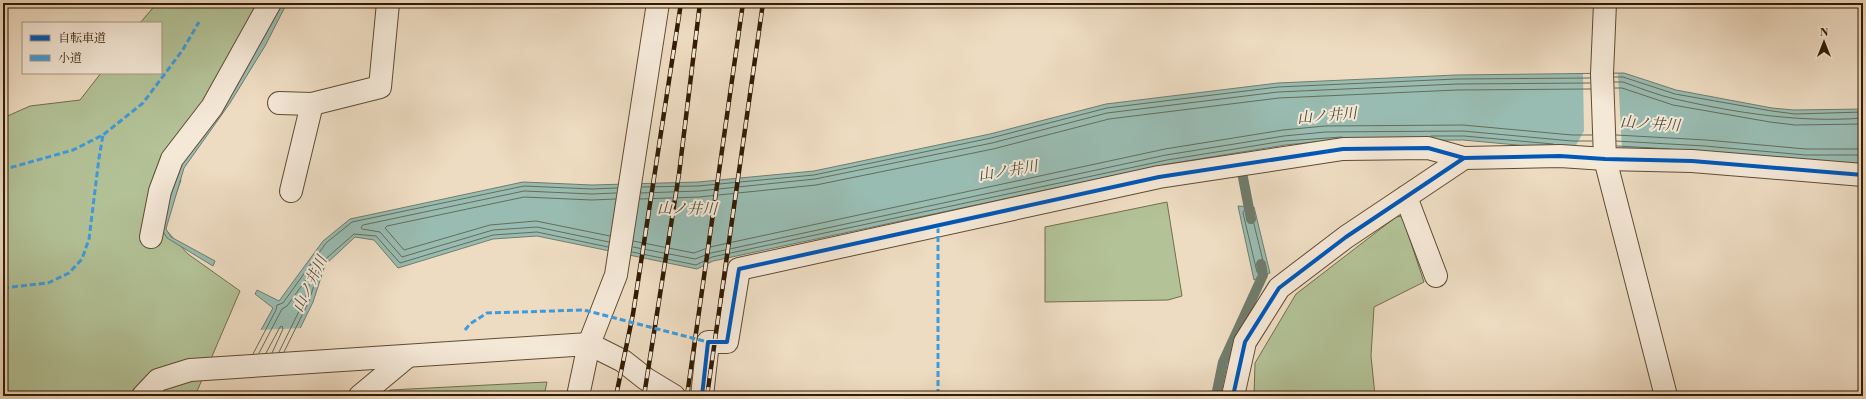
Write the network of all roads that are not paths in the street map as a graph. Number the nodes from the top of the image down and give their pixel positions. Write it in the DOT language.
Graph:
graph roads {
  1 [pos="270,3"];
  2 [pos="388,3"];
  3 [pos="658,3"];
  4 [pos="1604,3"];
  5 [pos="279,103"];
  6 [pos="312,104"];
  7 [pos="1605,155"];
  8 [pos="1464,158"];
  9 [pos="1863,175"];
  10 [pos="291,191"];
  11 [pos="1406,197"];
  12 [pos="151,237"];
  13 [pos="1436,276"];
  14 [pos="589,344"];
  15 [pos="408,356"];
  16 [pos="143,396"];
  17 [pos="360,396"];
  18 [pos="578,396"];
  19 [pos="674,396"];
  20 [pos="702,396"];
  21 [pos="1233,396"];
  22 [pos="1666,396"];
  1 -- 12 [label="street"];
  2 -- 6 [label="street"];
  3 -- 14 [label="street"];
  4 -- 7 [label="street"];
  5 -- 6 [label="street"];
  6 -- 10 [label="street"];
  7 -- 8 [label="street"];
  7 -- 9 [label="street"];
  7 -- 22 [label="street"];
  8 -- 11 [label="street"];
  8 -- 20 [label="street"];
  11 -- 13 [label="street"];
  11 -- 21 [label="street"];
  14 -- 15 [label="street"];
  14 -- 18 [label="street"];
  14 -- 19 [label="street"];
  15 -- 16 [label="street"];
  15 -- 17 [label="street"];
}
